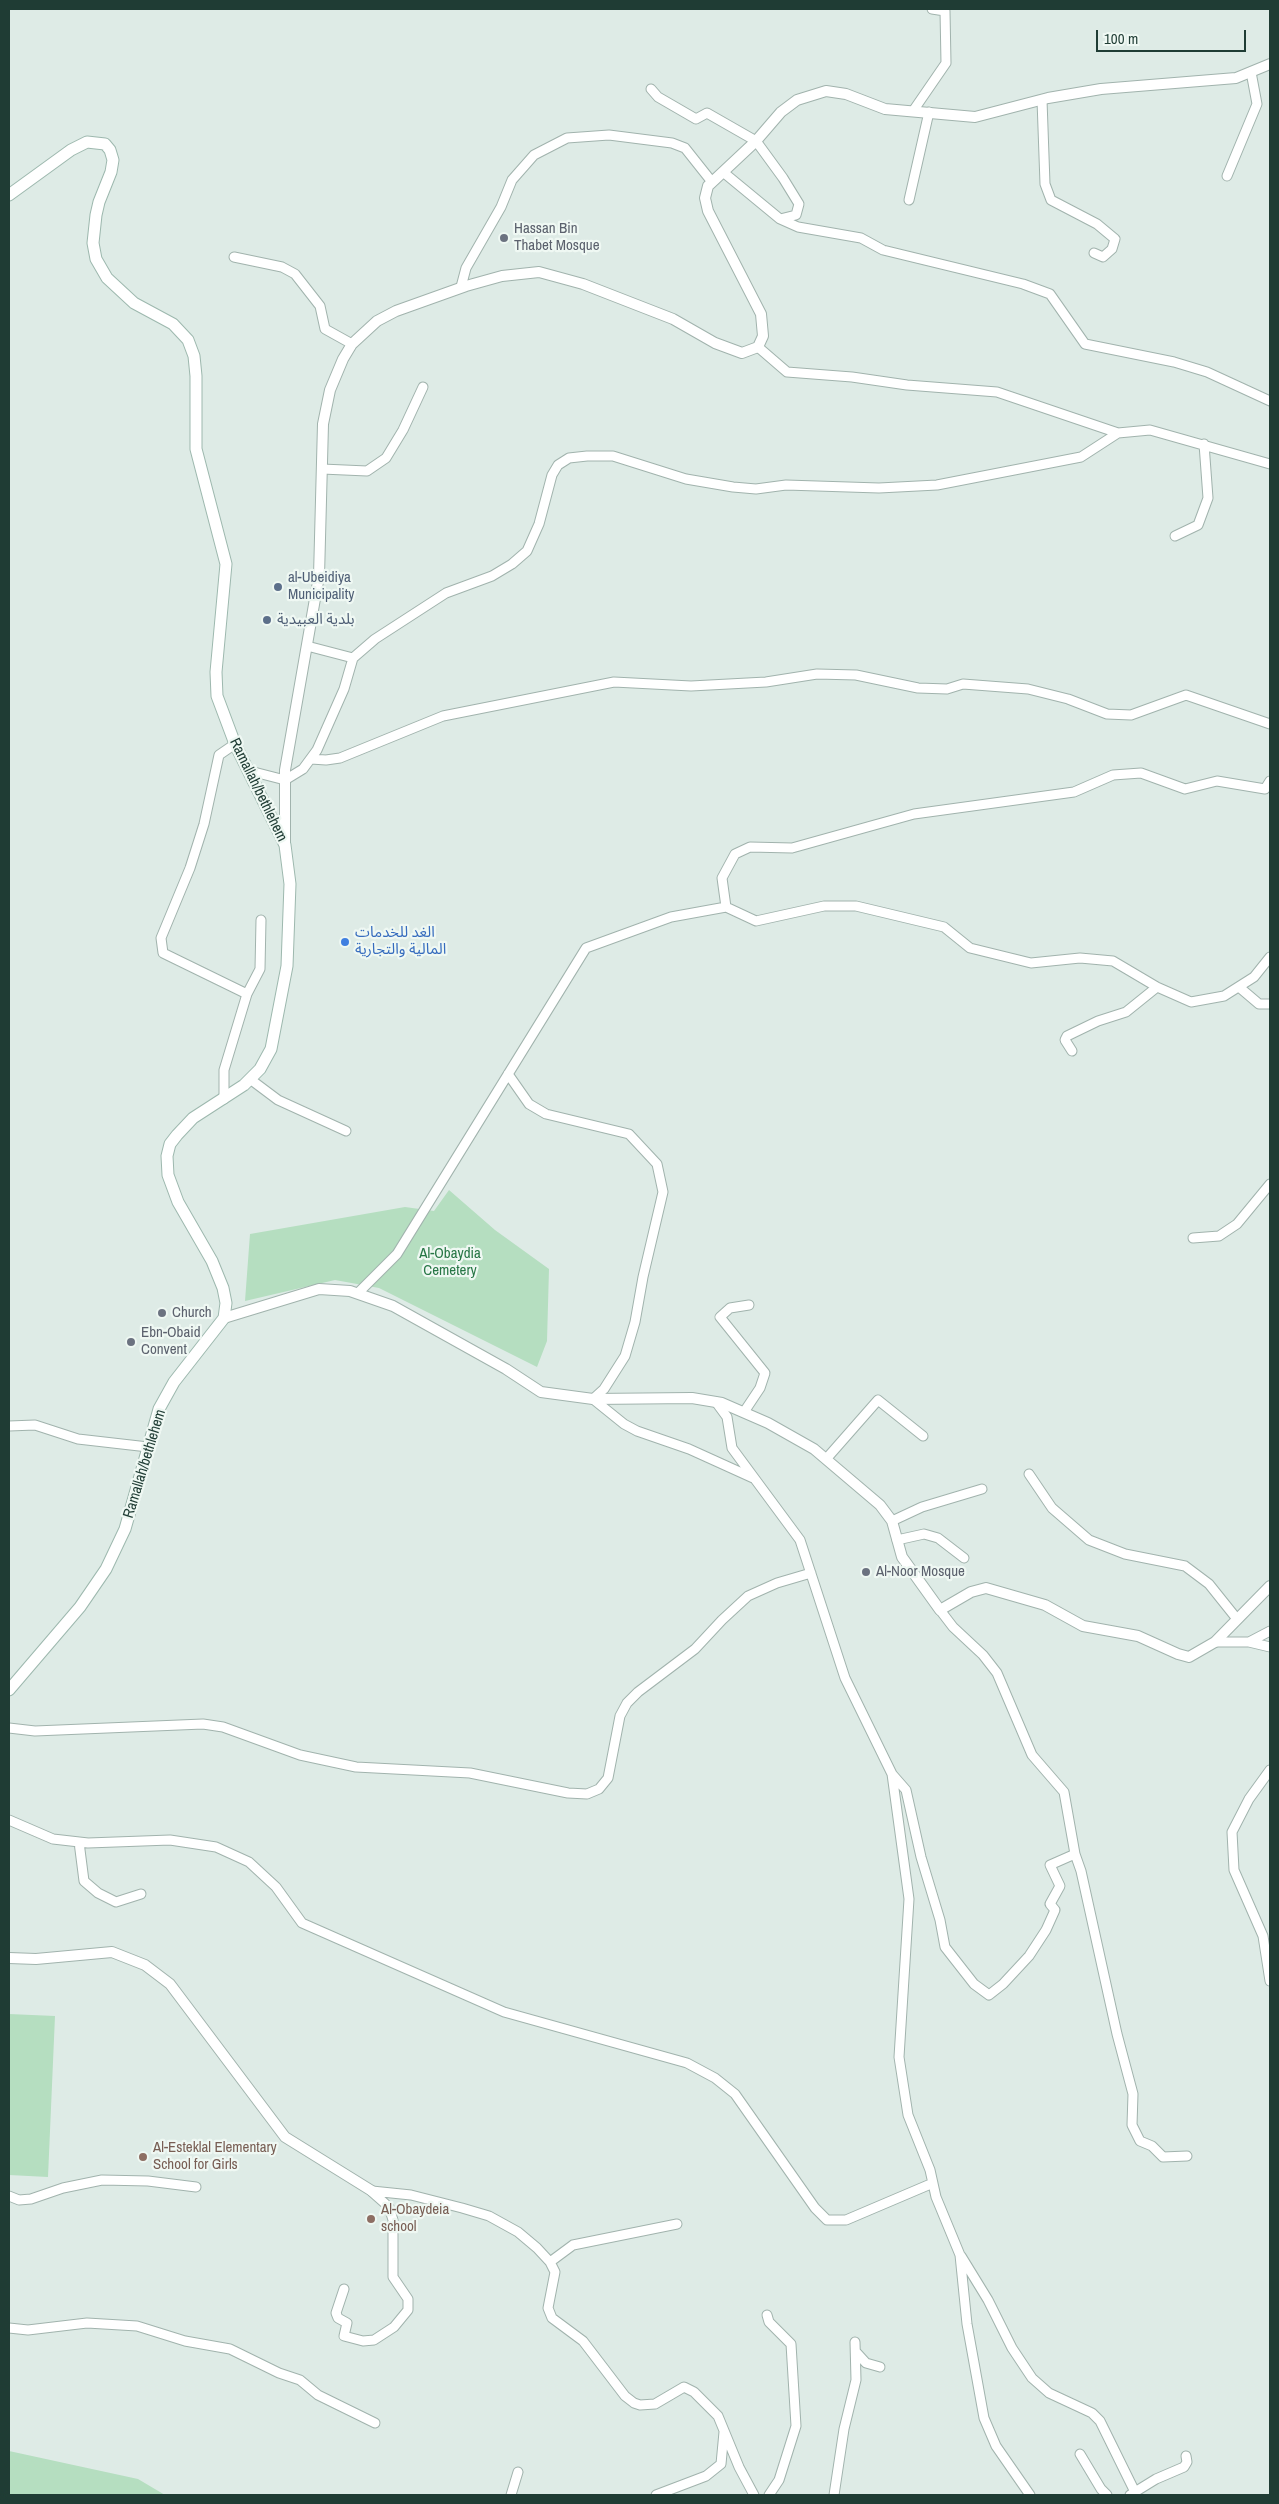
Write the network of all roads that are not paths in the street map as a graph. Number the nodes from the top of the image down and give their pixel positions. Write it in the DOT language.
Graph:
graph roads {
  1 [pos="932,9"];
  2 [pos="1270,64"];
  3 [pos="1251,72"];
  4 [pos="651,89"];
  5 [pos="1042,100"];
  6 [pos="913,111"];
  7 [pos="929,112"];
  8 [pos="756,142"];
  9 [pos="723,172"];
  10 [pos="1227,176"];
  11 [pos="712,182"];
  12 [pos="9,194"];
  13 [pos="909,200"];
  14 [pos="780,219"];
  15 [pos="1094,253"];
  16 [pos="234,257"];
  17 [pos="461,287"];
  18 [pos="352,344"];
  19 [pos="758,347"];
  20 [pos="424,387"];
  21 [pos="1270,401"];
  22 [pos="1118,433"];
  23 [pos="1204,444"];
  24 [pos="1270,464"];
  25 [pos="322,469"];
  26 [pos="1175,536"];
  27 [pos="307,646"];
  28 [pos="353,658"];
  29 [pos="1270,724"];
  30 [pos="235,744"];
  31 [pos="311,759"];
  32 [pos="250,771"];
  33 [pos="285,780"];
  34 [pos="1270,781"];
  35 [pos="285,845"];
  36 [pos="726,907"];
  37 [pos="261,920"];
  38 [pos="1270,957"];
  39 [pos="1157,987"];
  40 [pos="1239,987"];
  41 [pos="247,994"];
  42 [pos="1270,1004"];
  43 [pos="1072,1051"];
  44 [pos="508,1074"];
  45 [pos="250,1079"];
  46 [pos="224,1099"];
  47 [pos="346,1131"];
  48 [pos="1270,1184"];
  49 [pos="1193,1238"];
  50 [pos="358,1293"];
  51 [pos="749,1306"];
  52 [pos="224,1318"];
  53 [pos="593,1399"];
  54 [pos="716,1402"];
  55 [pos="744,1412"];
  56 [pos="9,1426"];
  57 [pos="923,1436"];
  58 [pos="148,1447"];
  59 [pos="826,1458"];
  60 [pos="1029,1474"];
  61 [pos="754,1479"];
  62 [pos="982,1489"];
  63 [pos="892,1521"];
  64 [pos="897,1540"];
  65 [pos="964,1558"];
  66 [pos="811,1573"];
  67 [pos="1270,1586"];
  68 [pos="940,1610"];
  69 [pos="1237,1619"];
  70 [pos="1270,1631"];
  71 [pos="1215,1642"];
  72 [pos="1249,1642"];
  73 [pos="1270,1647"];
  74 [pos="9,1690"];
  75 [pos="9,1728"];
  76 [pos="1270,1770"];
  77 [pos="892,1774"];
  78 [pos="9,1820"];
  79 [pos="79,1842"];
  80 [pos="1075,1854"];
  81 [pos="141,1894"];
  82 [pos="9,1958"];
  83 [pos="1270,1981"];
  84 [pos="1187,2156"];
  85 [pos="933,2183"];
  86 [pos="196,2187"];
  87 [pos="372,2191"];
  88 [pos="9,2196"];
  89 [pos="677,2224"];
  90 [pos="960,2254"];
  91 [pos="550,2262"];
  92 [pos="344,2289"];
  93 [pos="767,2315"];
  94 [pos="9,2328"];
  95 [pos="855,2342"];
  96 [pos="856,2352"];
  97 [pos="880,2367"];
  98 [pos="375,2423"];
  99 [pos="724,2430"];
  100 [pos="1080,2454"];
  101 [pos="1186,2456"];
  102 [pos="518,2472"];
  103 [pos="1132,2494"];
  104 [pos="511,2495"];
  105 [pos="656,2495"];
  106 [pos="754,2495"];
  107 [pos="769,2495"];
  108 [pos="834,2495"];
  109 [pos="1030,2495"];
  110 [pos="1107,2495"];
  1 -- 6 [label="street"];
  2 -- 3 [label="street"];
  3 -- 5 [label="street"];
  3 -- 10 [label="street"];
  4 -- 8 [label="street"];
  5 -- 7 [label="street"];
  5 -- 15 [label="street"];
  6 -- 7 [label="street"];
  6 -- 8 [label="street"];
  7 -- 13 [label="street"];
  8 -- 9 [label="street"];
  8 -- 14 [label="street"];
  9 -- 11 [label="street"];
  9 -- 14 [label="street"];
  11 -- 17 [label="street"];
  11 -- 19 [label="street"];
  12 -- 30 [label="main road, Ramallah/bethlehem"];
  14 -- 21 [label="street"];
  16 -- 18 [label="street"];
  17 -- 18 [label="street"];
  17 -- 19 [label="street"];
  18 -- 25 [label="street"];
  19 -- 22 [label="street"];
  20 -- 25 [label="street"];
  22 -- 23 [label="street"];
  22 -- 28 [label="street"];
  23 -- 24 [label="street"];
  23 -- 26 [label="street"];
  25 -- 27 [label="street"];
  27 -- 28 [label="street"];
  27 -- 33 [label="street"];
  28 -- 31 [label="street"];
  29 -- 31 [label="street"];
  30 -- 32 [label="main road, Ramallah/bethlehem"];
  30 -- 41 [label="street"];
  31 -- 33 [label="street"];
  32 -- 33 [label="street"];
  32 -- 35 [label="main road, Ramallah/bethlehem"];
  33 -- 35 [label="street"];
  34 -- 36 [label="street"];
  35 -- 45 [label="main road, Ramallah/bethlehem"];
  36 -- 39 [label="street"];
  36 -- 44 [label="street"];
  37 -- 41 [label="street"];
  38 -- 40 [label="street"];
  39 -- 40 [label="street"];
  39 -- 43 [label="street"];
  40 -- 42 [label="street"];
  41 -- 46 [label="street"];
  44 -- 50 [label="street"];
  44 -- 53 [label="street"];
  45 -- 46 [label="main road, Ramallah/bethlehem"];
  45 -- 47 [label="street"];
  46 -- 52 [label="main road, Ramallah/bethlehem"];
  48 -- 49 [label="street"];
  50 -- 52 [label="street"];
  50 -- 53 [label="street"];
  51 -- 55 [label="street"];
  52 -- 58 [label="main road, Ramallah/bethlehem"];
  53 -- 54 [label="street"];
  53 -- 61 [label="street"];
  54 -- 55 [label="street"];
  54 -- 61 [label="street"];
  55 -- 59 [label="street"];
  56 -- 58 [label="street"];
  57 -- 59 [label="street"];
  58 -- 74 [label="main road, Ramallah/bethlehem"];
  59 -- 63 [label="street"];
  60 -- 69 [label="street"];
  61 -- 66 [label="street"];
  62 -- 63 [label="street"];
  63 -- 64 [label="street"];
  64 -- 65 [label="street"];
  64 -- 68 [label="street"];
  66 -- 75 [label="street"];
  66 -- 77 [label="street"];
  67 -- 69 [label="street"];
  68 -- 71 [label="street"];
  68 -- 80 [label="street"];
  69 -- 71 [label="street"];
  70 -- 72 [label="street"];
  71 -- 72 [label="street"];
  72 -- 73 [label="street"];
  76 -- 83 [label="street"];
  77 -- 80 [label="street"];
  77 -- 85 [label="street"];
  78 -- 79 [label="street"];
  79 -- 81 [label="street"];
  79 -- 85 [label="street"];
  80 -- 84 [label="street"];
  82 -- 87 [label="street"];
  85 -- 90 [label="street"];
  86 -- 88 [label="street"];
  87 -- 91 [label="street"];
  87 -- 92 [label="street"];
  89 -- 91 [label="street"];
  90 -- 103 [label="street"];
  90 -- 109 [label="street"];
  91 -- 99 [label="street"];
  93 -- 107 [label="street"];
  94 -- 98 [label="street"];
  95 -- 96 [label="street"];
  96 -- 97 [label="street"];
  96 -- 108 [label="street"];
  99 -- 105 [label="street"];
  99 -- 106 [label="street"];
  100 -- 110 [label="street"];
  101 -- 103 [label="street"];
  102 -- 104 [label="street"];
}
